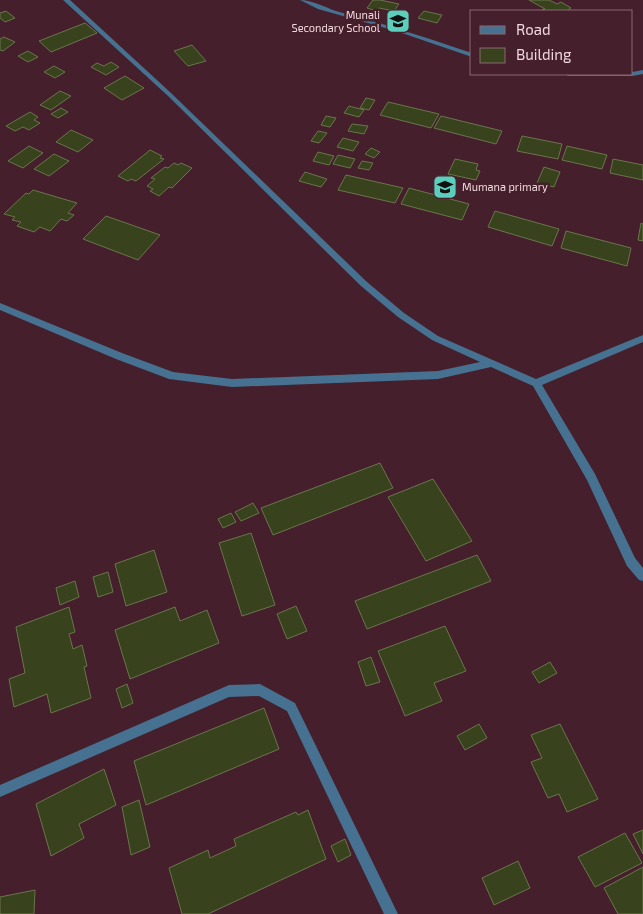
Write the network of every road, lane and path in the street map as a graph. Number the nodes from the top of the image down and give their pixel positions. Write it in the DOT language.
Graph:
graph roads {
  1 [pos="66,0"];
  2 [pos="303,0"];
  3 [pos="470,54"];
  4 [pos="0,306"];
  5 [pos="643,338"];
  6 [pos="493,363"];
  7 [pos="536,383"];
  8 [pos="643,576"];
  9 [pos="0,791"];
  10 [pos="391,914"];
  1 -- 6 [label="street"];
  2 -- 3 [label="street"];
  4 -- 6 [label="street"];
  5 -- 7 [label="street"];
  6 -- 7 [label="street"];
  7 -- 8 [label="street"];
  9 -- 10 [label="street"];
}
